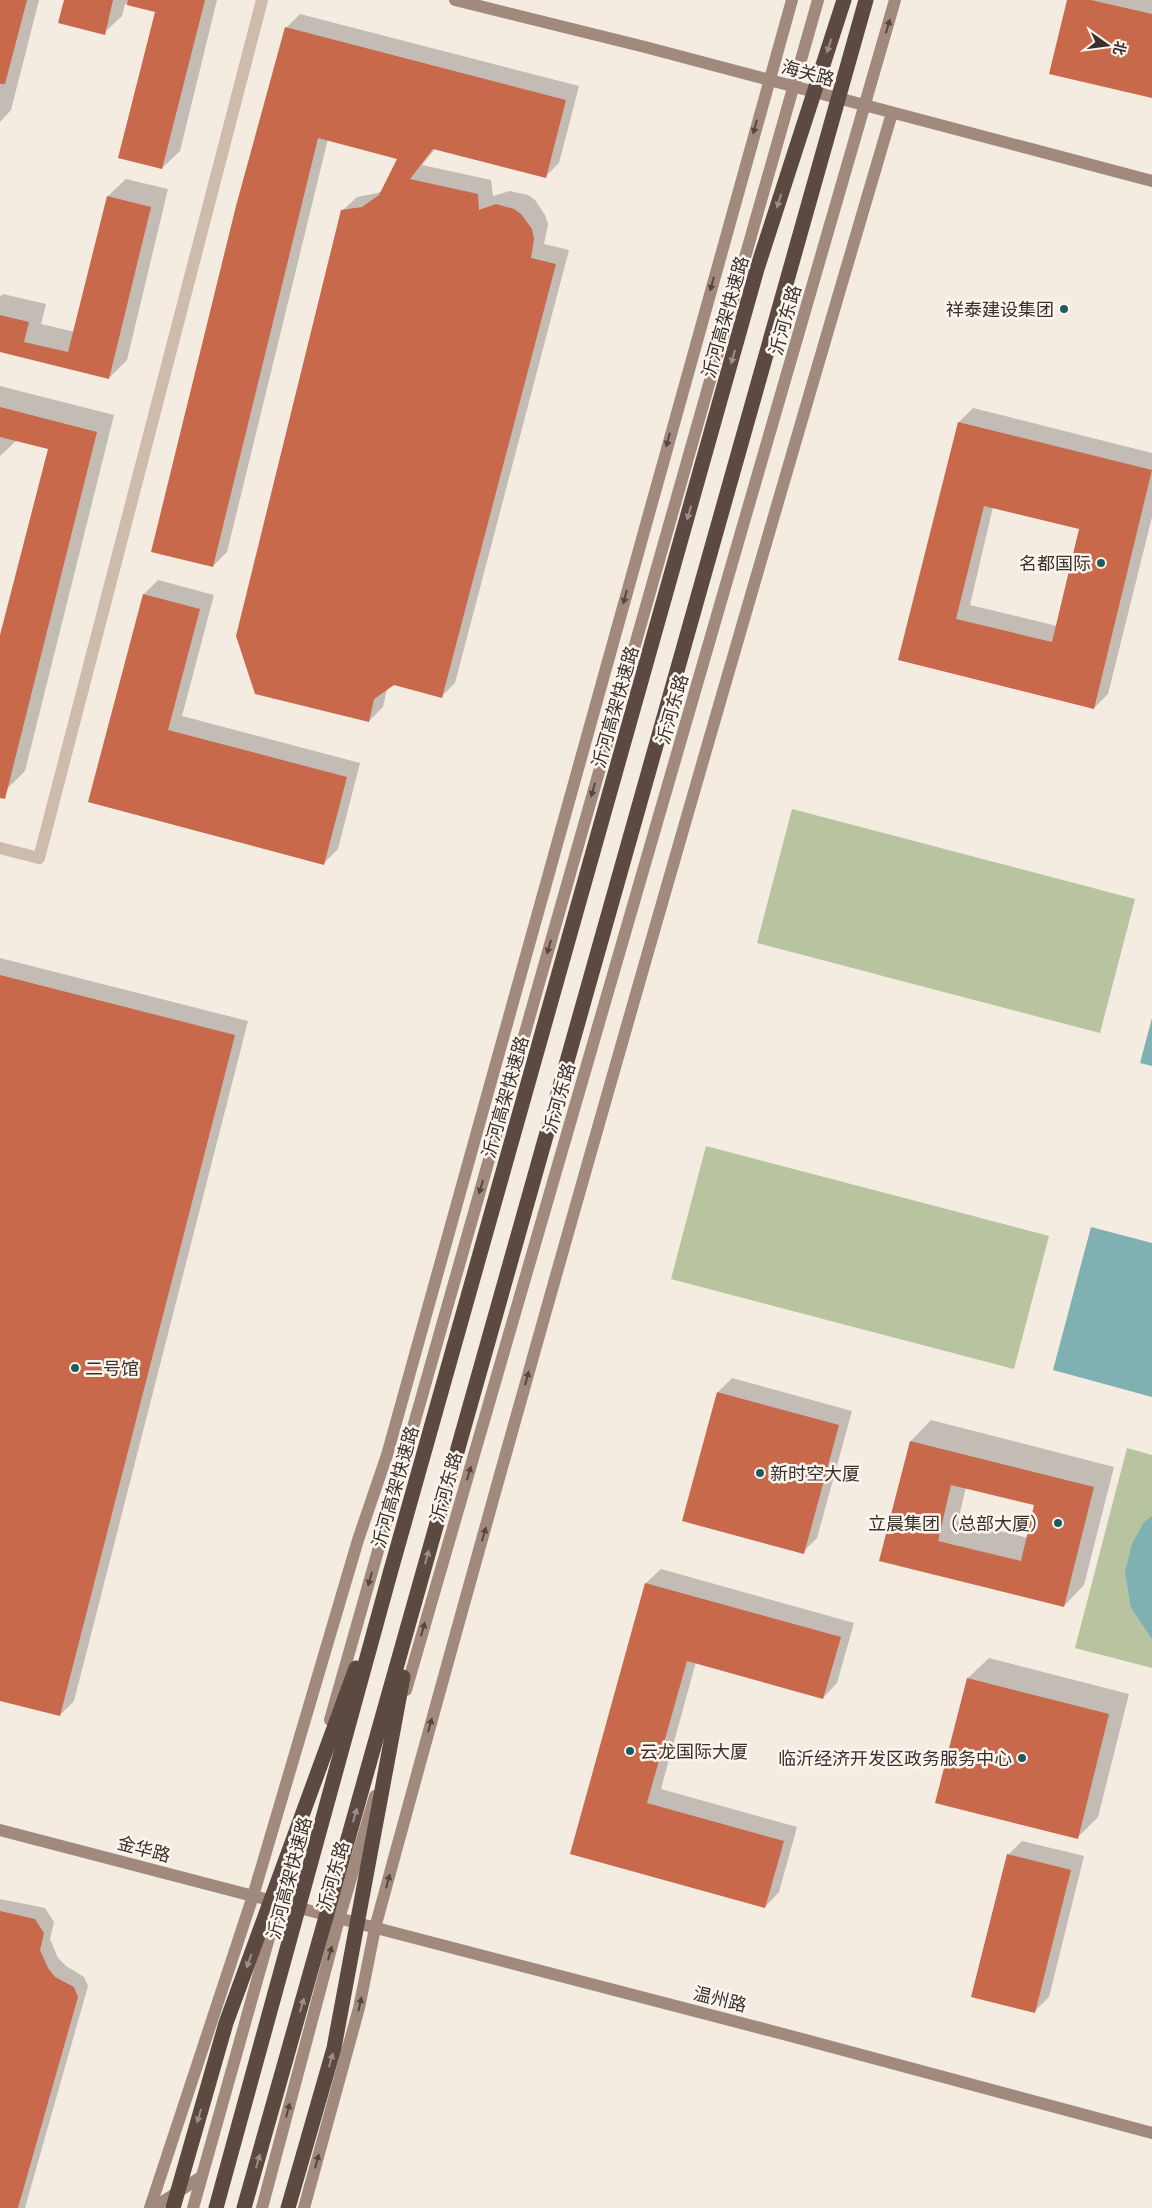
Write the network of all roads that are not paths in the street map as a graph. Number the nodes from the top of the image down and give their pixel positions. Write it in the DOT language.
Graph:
graph roads {
  1 [pos="262,0"];
  2 [pos="455,0"];
  3 [pos="792,0"];
  4 [pos="818,0"];
  5 [pos="844,0"];
  6 [pos="866,0"];
  7 [pos="895,0"];
  8 [pos="768,80"];
  9 [pos="792,87"];
  10 [pos="865,106"];
  11 [pos="892,113"];
  12 [pos="1152,181"];
  13 [pos="0,848"];
  14 [pos="432,1361"];
  15 [pos="400,1406"];
  16 [pos="391,1570"];
  17 [pos="420,1582"];
  18 [pos="0,1830"];
  19 [pos="253,1896"];
  20 [pos="279,1902"];
  21 [pos="339,1919"];
  22 [pos="375,1928"];
  23 [pos="1152,2133"];
  24 [pos="201,2177"];
  25 [pos="152,2208"];
  26 [pos="173,2208"];
  27 [pos="192,2208"];
  28 [pos="216,2208"];
  29 [pos="244,2208"];
  30 [pos="262,2208"];
  31 [pos="288,2208"];
  32 [pos="304,2208"];
  1 -- 13 [label="street"];
  2 -- 8 [label="main road, 海关路"];
  3 -- 8 [label="main road"];
  4 -- 9 [label="main road"];
  5 -- 16 [label="highway, 沂河高架快速路, one-way, bridge"];
  17 -- 6 [label="highway, one-way, bridge"];
  10 -- 7 [label="main road, 沂河东路, one-way"];
  8 -- 9 [label="main road, 海关路"];
  8 -- 15 [label="main road, one-way"];
  9 -- 10 [label="main road, 海关路"];
  9 -- 14 [label="main road, one-way"];
  10 -- 11 [label="main road, 海关路"];
  21 -- 10 [label="main road, 沂河东路, one-way"];
  11 -- 12 [label="main road, 海关路"];
  22 -- 11 [label="main road, one-way"];
  14 -- 15 [label="main road"];
  14 -- 20 [label="main road, one-way"];
  15 -- 19 [label="main road"];
  16 -- 26 [label="highway, one-way, bridge"];
  16 -- 28 [label="highway, 沂河高架快速路, bridge"];
  29 -- 17 [label="highway, one-way, bridge"];
  31 -- 17 [label="highway, one-way, bridge"];
  18 -- 19 [label="main road, 金华路"];
  19 -- 20 [label="main road, 金华路"];
  19 -- 25 [label="main road"];
  20 -- 21 [label="main road, 温州路"];
  20 -- 24 [label="main road"];
  21 -- 22 [label="main road, 温州路"];
  30 -- 21 [label="main road, 沂河东路, one-way"];
  22 -- 23 [label="main road, 温州路"];
  32 -- 22 [label="main road, one-way"];
  24 -- 25 [label="main road"];
  24 -- 27 [label="main road"];
}
